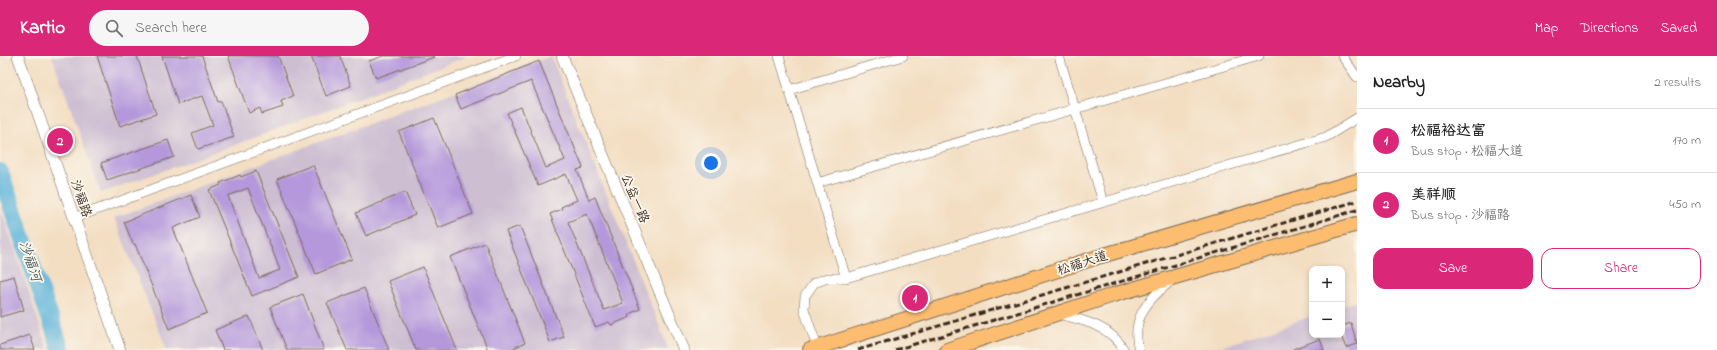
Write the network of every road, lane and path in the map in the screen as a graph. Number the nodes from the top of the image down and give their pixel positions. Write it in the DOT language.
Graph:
graph roads {
  1 [pos="18,56"];
  2 [pos="516,56"];
  3 [pos="562,56"];
  4 [pos="779,56"];
  5 [pos="903,56"];
  6 [pos="1059,56"];
  7 [pos="1259,56"];
  8 [pos="1342,56"];
  9 [pos="1357,77"];
  10 [pos="789,90"];
  11 [pos="1074,109"];
  12 [pos="1357,118"];
  13 [pos="1357,181"];
  14 [pos="817,183"];
  15 [pos="1104,202"];
  16 [pos="74,218"];
  17 [pos="1357,224"];
  18 [pos="1178,276"];
  19 [pos="846,278"];
  20 [pos="1058,314"];
  21 [pos="815,349"];
  22 [pos="120,350"];
  23 [pos="684,350"];
  24 [pos="947,350"];
  25 [pos="1124,350"];
  26 [pos="1139,350"];
  1 -- 16 [label="street, 沙福路"];
  2 -- 16 [label="street"];
  3 -- 23 [label="street, 公益一路"];
  4 -- 10 [label="street"];
  5 -- 10 [label="street"];
  6 -- 11 [label="street"];
  7 -- 11 [label="street"];
  8 -- 9 [label="street"];
  10 -- 14 [label="street"];
  11 -- 14 [label="street"];
  11 -- 15 [label="street"];
  12 -- 15 [label="street"];
  13 -- 21 [label="main road, 松福大道"];
  14 -- 19 [label="street"];
  15 -- 19 [label="street"];
  16 -- 22 [label="street, 沙福路"];
  17 -- 18 [label="main road"];
  18 -- 20 [label="main road"];
  18 -- 26 [label="street"];
  19 -- 21 [label="street"];
  20 -- 24 [label="main road"];
  20 -- 25 [label="street"];
}
